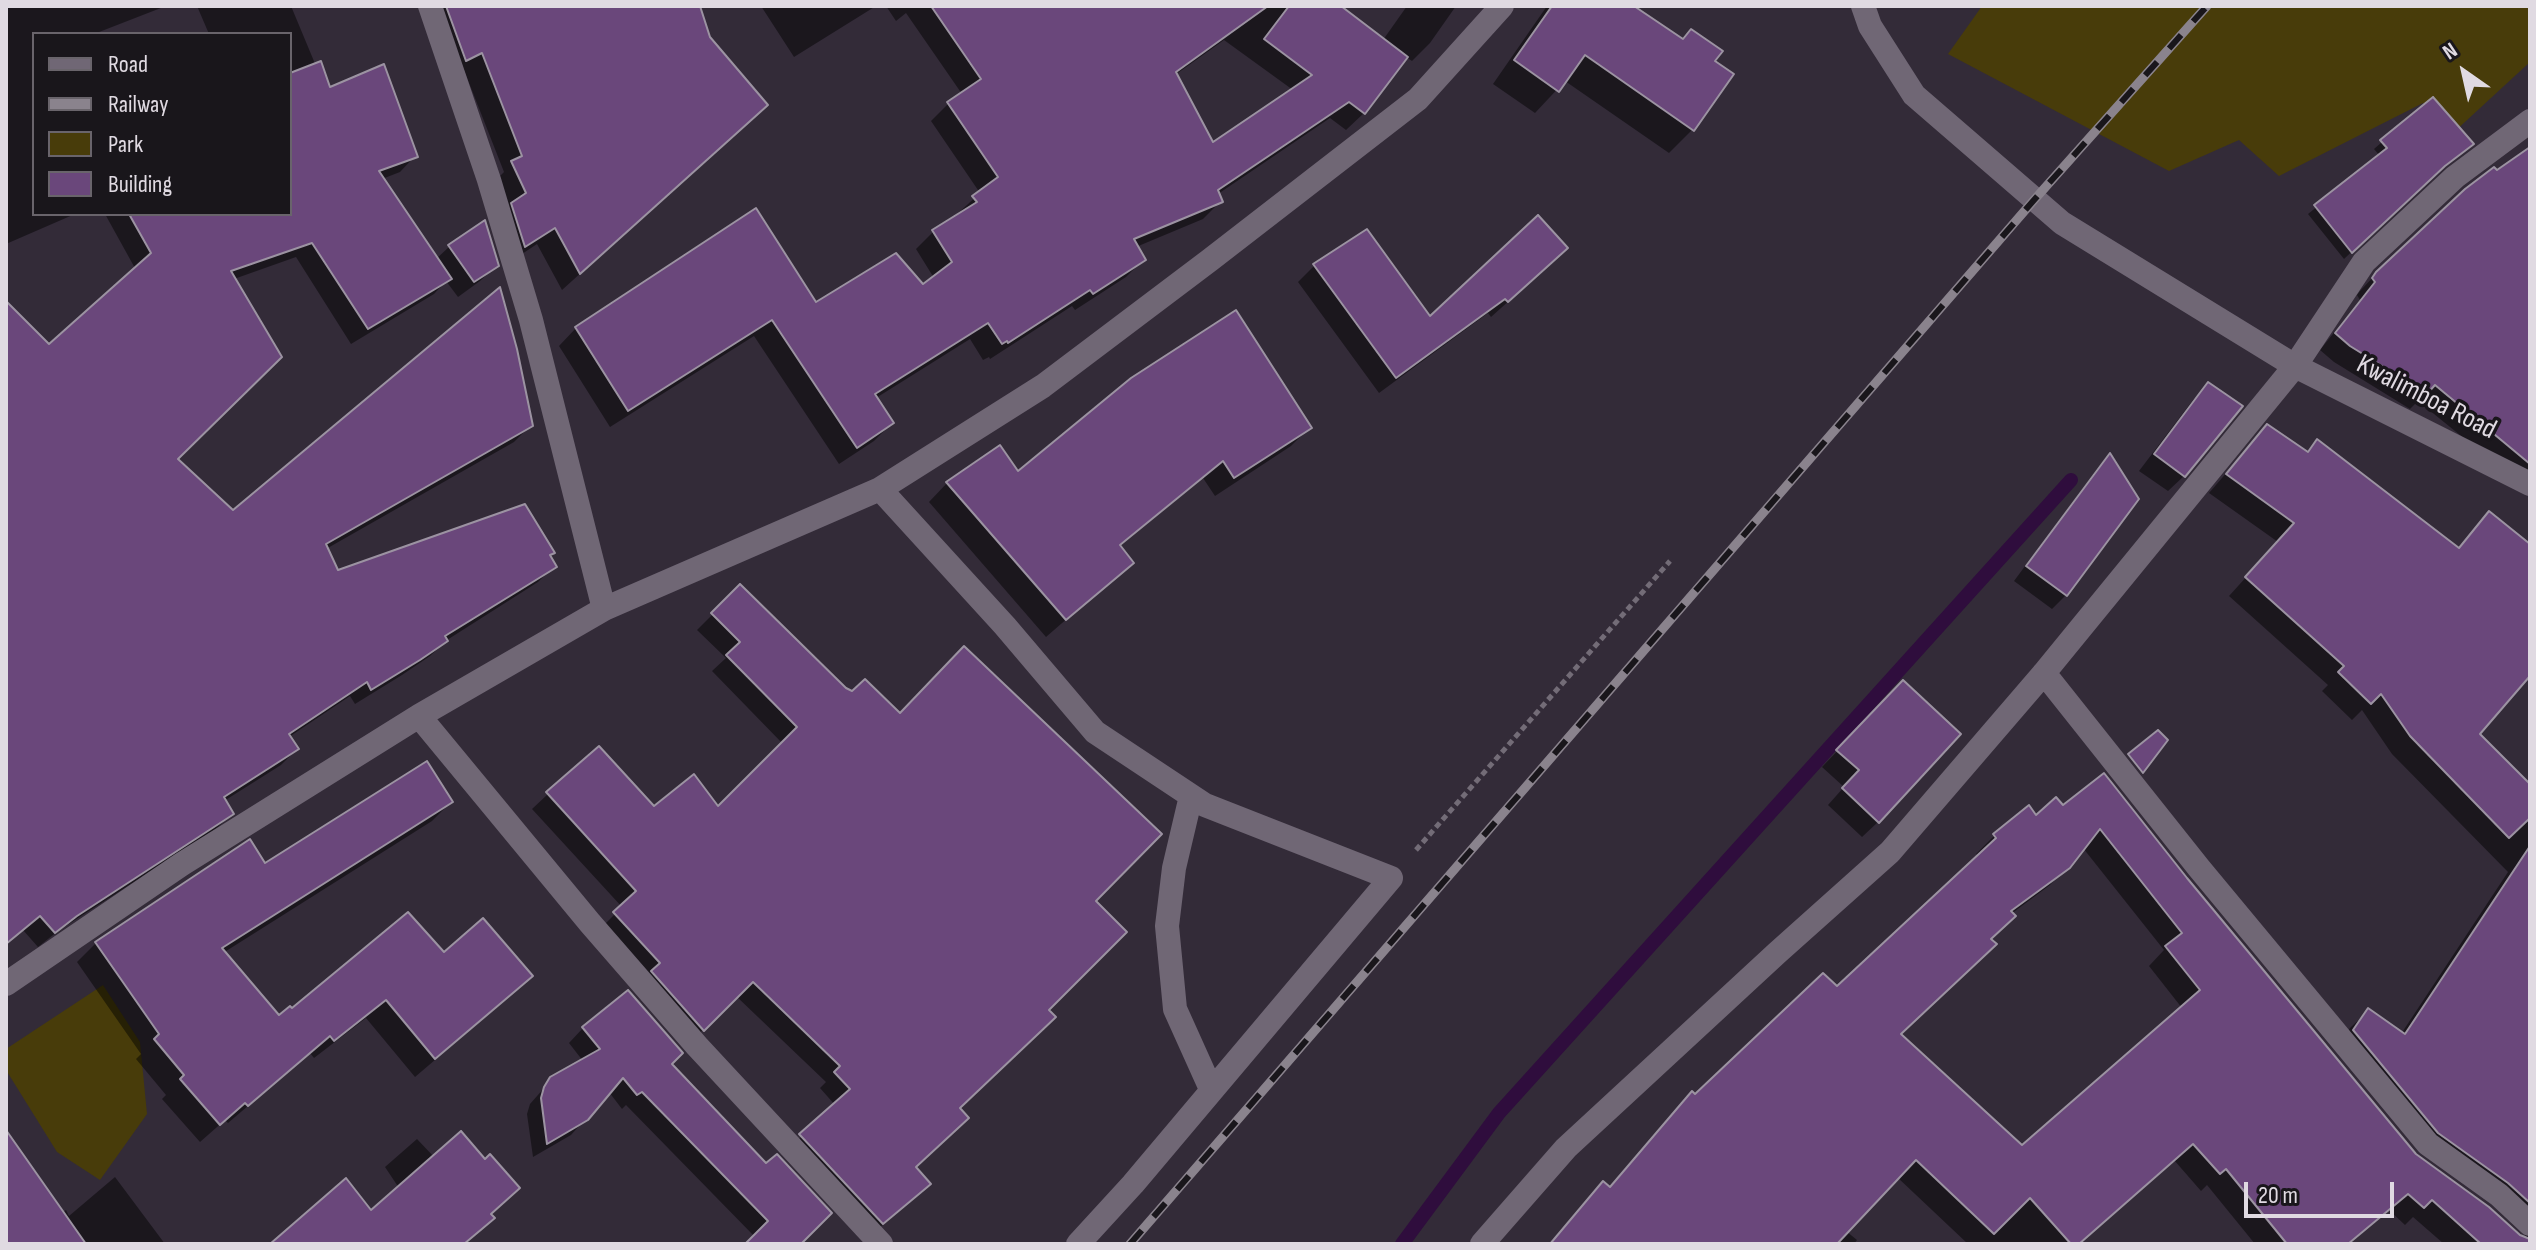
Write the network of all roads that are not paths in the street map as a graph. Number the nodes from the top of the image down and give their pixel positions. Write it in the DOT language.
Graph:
graph roads {
  1 [pos="430,6"];
  2 [pos="1502,6"];
  3 [pos="1863,6"];
  4 [pos="2530,121"];
  5 [pos="2295,366"];
  6 [pos="2530,484"];
  7 [pos="880,489"];
  8 [pos="604,609"];
  9 [pos="2044,673"];
  10 [pos="419,716"];
  11 [pos="1191,796"];
  12 [pos="6,984"];
  13 [pos="1211,1089"];
  14 [pos="2530,1224"];
  15 [pos="881,1244"];
  16 [pos="1078,1244"];
  17 [pos="1482,1244"];
  1 -- 8 [label="street"];
  2 -- 7 [label="street"];
  3 -- 5 [label="street, Kwalimboa Road"];
  4 -- 5 [label="street"];
  5 -- 6 [label="street, Kwalimboa Road"];
  5 -- 9 [label="street"];
  7 -- 8 [label="street"];
  7 -- 11 [label="street"];
  8 -- 10 [label="street"];
  9 -- 14 [label="street"];
  9 -- 17 [label="street"];
  10 -- 12 [label="street"];
  10 -- 15 [label="street"];
  11 -- 13 [label="street"];
  11 -- 13 [label="street"];
  13 -- 16 [label="street"];
}
